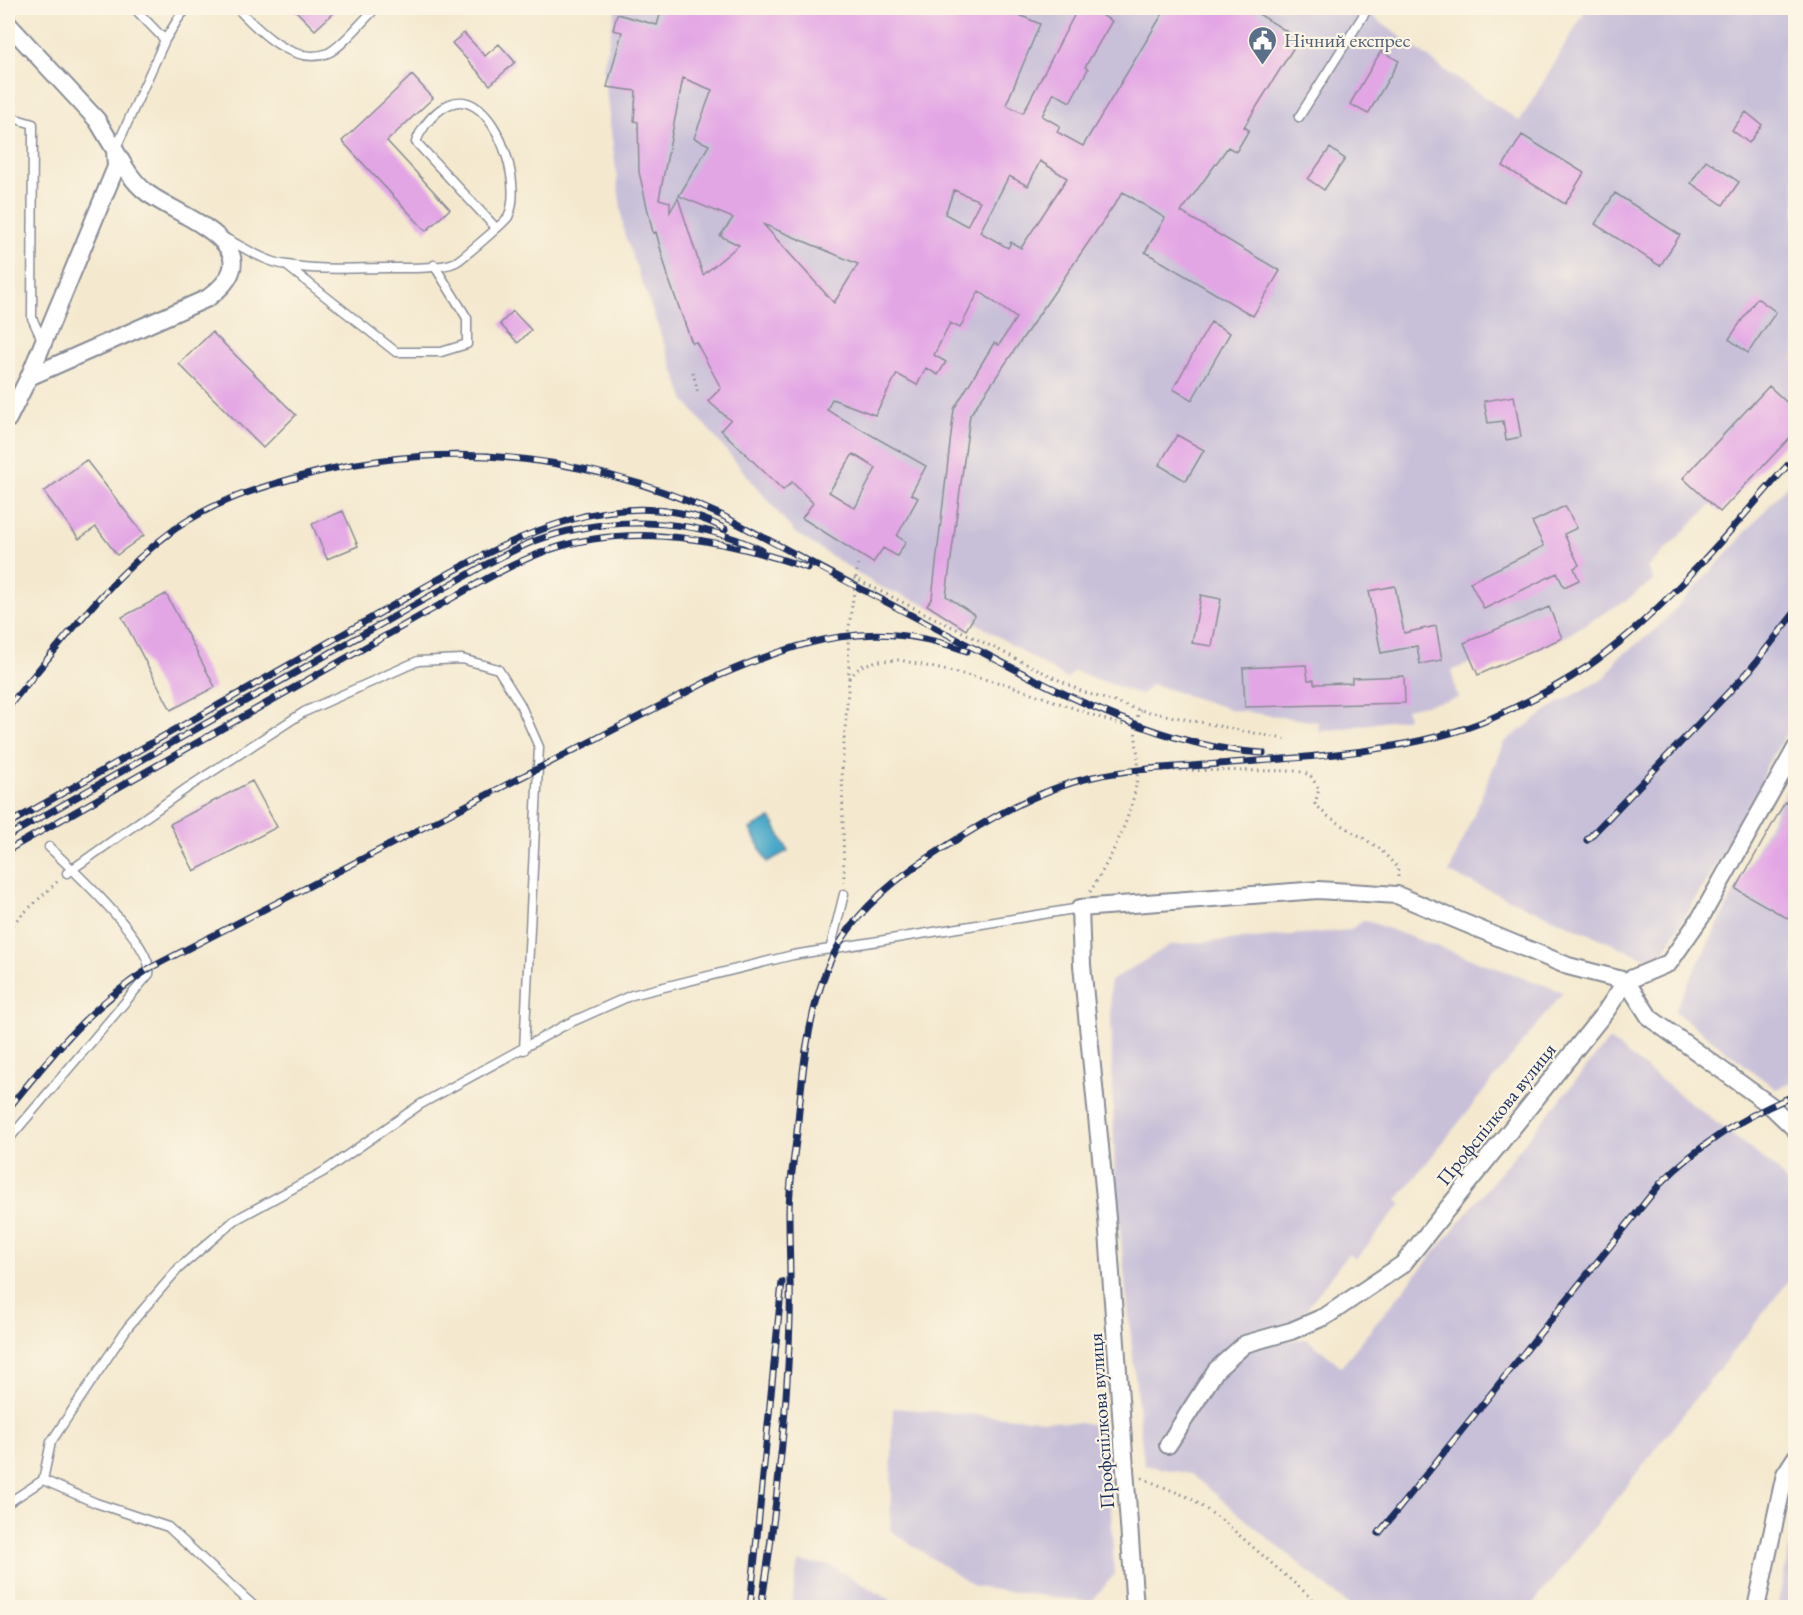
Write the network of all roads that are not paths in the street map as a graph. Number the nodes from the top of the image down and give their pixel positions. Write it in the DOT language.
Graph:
graph roads {
  1 [pos="134,8"];
  2 [pos="188,8"];
  3 [pos="237,8"];
  4 [pos="376,8"];
  5 [pos="1368,8"];
  6 [pos="8,24"];
  7 [pos="165,40"];
  8 [pos="1299,117"];
  9 [pos="13,118"];
  10 [pos="115,150"];
  11 [pos="496,228"];
  12 [pos="219,235"];
  13 [pos="287,265"];
  14 [pos="434,265"];
  15 [pos="44,344"];
  16 [pos="29,377"];
  17 [pos="8,419"];
  18 [pos="1796,748"];
  19 [pos="50,847"];
  20 [pos="69,871"];
  21 [pos="844,894"];
  22 [pos="1080,908"];
  23 [pos="830,950"];
  24 [pos="1626,981"];
  25 [pos="524,1050"];
  26 [pos="1796,1130"];
  27 [pos="8,1140"];
  28 [pos="1168,1445"];
  29 [pos="1796,1457"];
  30 [pos="43,1480"];
  31 [pos="8,1503"];
  32 [pos="256,1608"];
  33 [pos="1135,1608"];
  34 [pos="1756,1608"];
  1 -- 7 [label="lane"];
  2 -- 7 [label="lane"];
  3 -- 4 [label="lane"];
  5 -- 8 [label="lane"];
  6 -- 10 [label="street"];
  7 -- 10 [label="lane"];
  9 -- 15 [label="lane"];
  10 -- 12 [label="street"];
  10 -- 15 [label="street"];
  11 -- 11 [label="lane"];
  11 -- 14 [label="lane"];
  12 -- 13 [label="lane"];
  12 -- 16 [label="street"];
  13 -- 14 [label="lane"];
  13 -- 14 [label="lane"];
  15 -- 16 [label="street"];
  16 -- 17 [label="street"];
  18 -- 24 [label="street"];
  19 -- 20 [label="lane"];
  20 -- 25 [label="lane"];
  20 -- 27 [label="lane"];
  21 -- 23 [label="lane"];
  22 -- 23 [label="lane"];
  22 -- 24 [label="street"];
  22 -- 33 [label="street, Профспілкова вулиця"];
  23 -- 25 [label="lane"];
  24 -- 26 [label="street"];
  24 -- 28 [label="street, Профспілкова вулиця"];
  25 -- 30 [label="lane"];
  29 -- 34 [label="street"];
  30 -- 31 [label="lane"];
  30 -- 32 [label="lane"];
}
